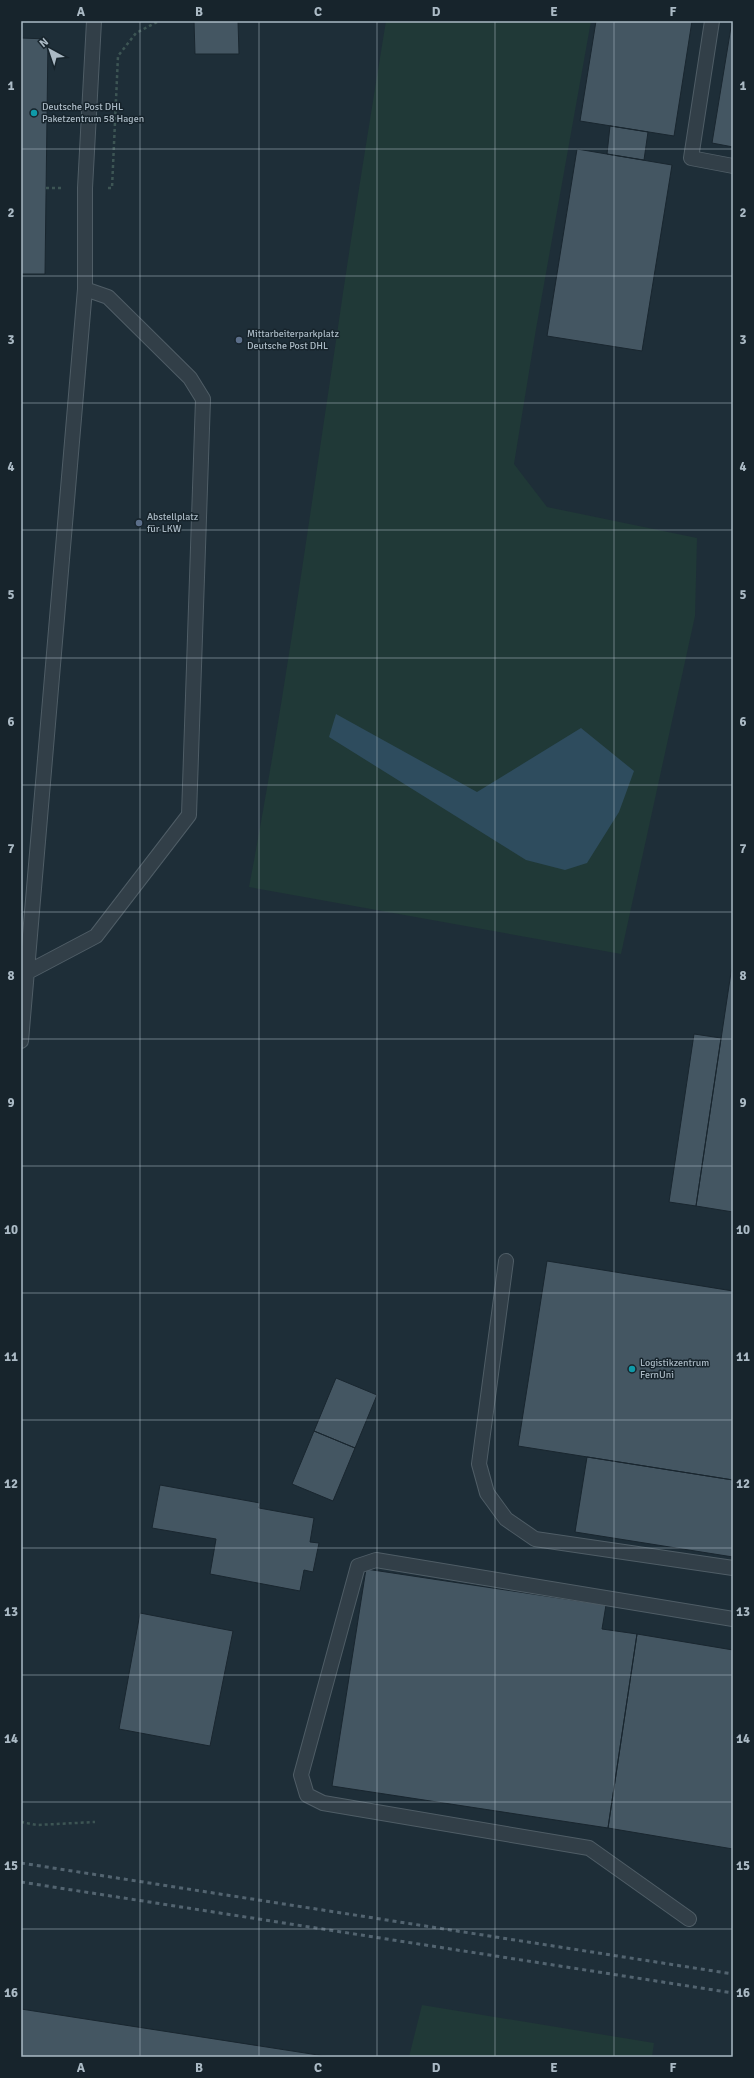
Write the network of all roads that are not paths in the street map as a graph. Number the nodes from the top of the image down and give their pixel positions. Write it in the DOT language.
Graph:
graph roads {
  1 [pos="94,21"];
  2 [pos="712,21"];
  3 [pos="733,166"];
  4 [pos="85,289"];
  5 [pos="26,973"];
  6 [pos="21,1041"];
  7 [pos="506,1261"];
  8 [pos="733,1568"];
  9 [pos="733,1618"];
  10 [pos="689,1919"];
  1 -- 4 [label="lane"];
  2 -- 3 [label="lane"];
  4 -- 5 [label="lane"];
  4 -- 5 [label="lane"];
  5 -- 6 [label="lane"];
  7 -- 8 [label="lane"];
  9 -- 10 [label="lane"];
}
